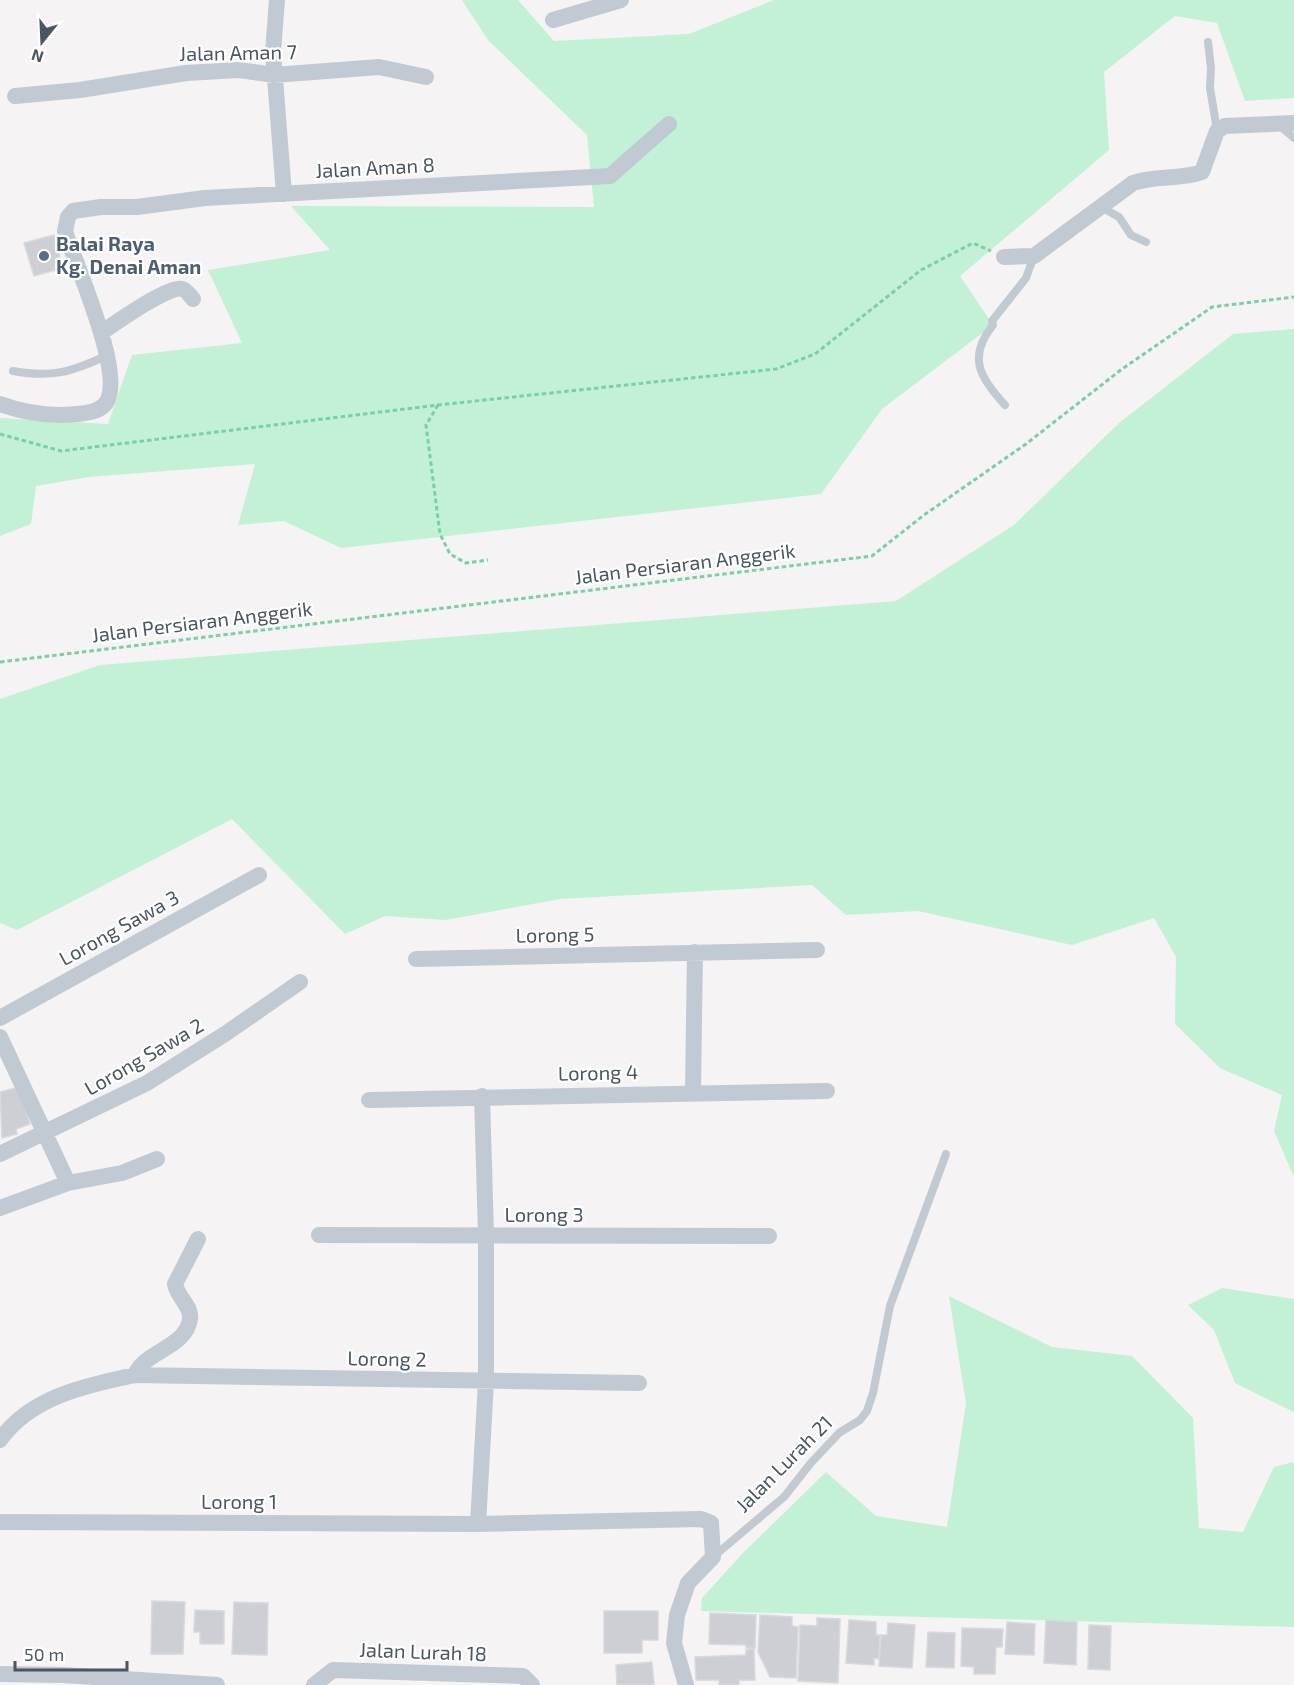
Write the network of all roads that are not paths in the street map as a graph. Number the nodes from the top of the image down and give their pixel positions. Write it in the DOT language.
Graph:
graph roads {
  1 [pos="277,0"];
  2 [pos="614,1"];
  3 [pos="553,20"];
  4 [pos="1208,42"];
  5 [pos="274,75"];
  6 [pos="426,77"];
  7 [pos="15,96"];
  8 [pos="1286,123"];
  9 [pos="669,124"];
  10 [pos="1217,131"];
  11 [pos="1294,138"];
  12 [pos="284,194"];
  13 [pos="1101,207"];
  14 [pos="1146,242"];
  15 [pos="1034,256"];
  16 [pos="1004,257"];
  17 [pos="193,299"];
  18 [pos="101,333"];
  19 [pos="106,356"];
  20 [pos="13,371"];
  21 [pos="0,404"];
  22 [pos="1005,405"];
  23 [pos="259,875"];
  24 [pos="817,950"];
  25 [pos="695,952"];
  26 [pos="416,958"];
  27 [pos="300,982"];
  28 [pos="0,1018"];
  29 [pos="0,1037"];
  30 [pos="827,1091"];
  31 [pos="693,1093"];
  32 [pos="482,1096"];
  33 [pos="369,1100"];
  34 [pos="44,1133"];
  35 [pos="0,1154"];
  36 [pos="946,1154"];
  37 [pos="157,1158"];
  38 [pos="68,1183"];
  39 [pos="0,1208"];
  40 [pos="319,1235"];
  41 [pos="486,1235"];
  42 [pos="769,1236"];
  43 [pos="198,1239"];
  44 [pos="135,1375"];
  45 [pos="486,1382"];
  46 [pos="639,1383"];
  47 [pos="0,1440"];
  48 [pos="0,1522"];
  49 [pos="478,1524"];
  50 [pos="713,1557"];
  51 [pos="0,1674"];
  52 [pos="62,1680"];
  53 [pos="217,1685"];
  54 [pos="314,1685"];
  55 [pos="532,1685"];
  56 [pos="686,1685"];
  1 -- 5 [label="street"];
  2 -- 3 [label="street"];
  4 -- 10 [label="lane"];
  5 -- 6 [label="street, Jalan Aman 7"];
  5 -- 7 [label="street, Jalan Aman 7"];
  5 -- 12 [label="street"];
  8 -- 10 [label="street"];
  8 -- 11 [label="lane"];
  9 -- 12 [label="street, Jalan Aman 8"];
  10 -- 13 [label="street"];
  12 -- 18 [label="street, Jalan Aman 8"];
  13 -- 14 [label="lane"];
  13 -- 15 [label="street"];
  15 -- 16 [label="street"];
  15 -- 22 [label="lane"];
  17 -- 18 [label="street"];
  18 -- 19 [label="street"];
  19 -- 20 [label="lane"];
  19 -- 21 [label="street"];
  23 -- 28 [label="street, Lorong Sawa 3"];
  24 -- 25 [label="street, Lorong 5"];
  25 -- 26 [label="street, Lorong 5"];
  25 -- 31 [label="street"];
  27 -- 34 [label="street, Lorong Sawa 2"];
  29 -- 34 [label="street"];
  30 -- 31 [label="street, Lorong 4"];
  31 -- 32 [label="street, Lorong 4"];
  32 -- 33 [label="street, Lorong 4"];
  32 -- 41 [label="street"];
  34 -- 35 [label="street, Lorong Sawa 2"];
  34 -- 38 [label="street"];
  36 -- 50 [label="lane, Jalan Lurah 21"];
  37 -- 38 [label="street"];
  38 -- 39 [label="street"];
  40 -- 41 [label="street, Lorong 3"];
  41 -- 42 [label="street, Lorong 3"];
  41 -- 45 [label="street"];
  43 -- 44 [label="street"];
  44 -- 45 [label="street, Lorong 2"];
  44 -- 47 [label="street, Lorong 2"];
  45 -- 46 [label="street, Lorong 2"];
  45 -- 49 [label="street"];
  48 -- 49 [label="street, Lorong 1"];
  49 -- 50 [label="street, Lorong 1"];
  50 -- 56 [label="street, Jalan Lurah 21"];
  51 -- 52 [label="street"];
  52 -- 53 [label="street"];
  54 -- 55 [label="street, Jalan Lurah 18"];
}
